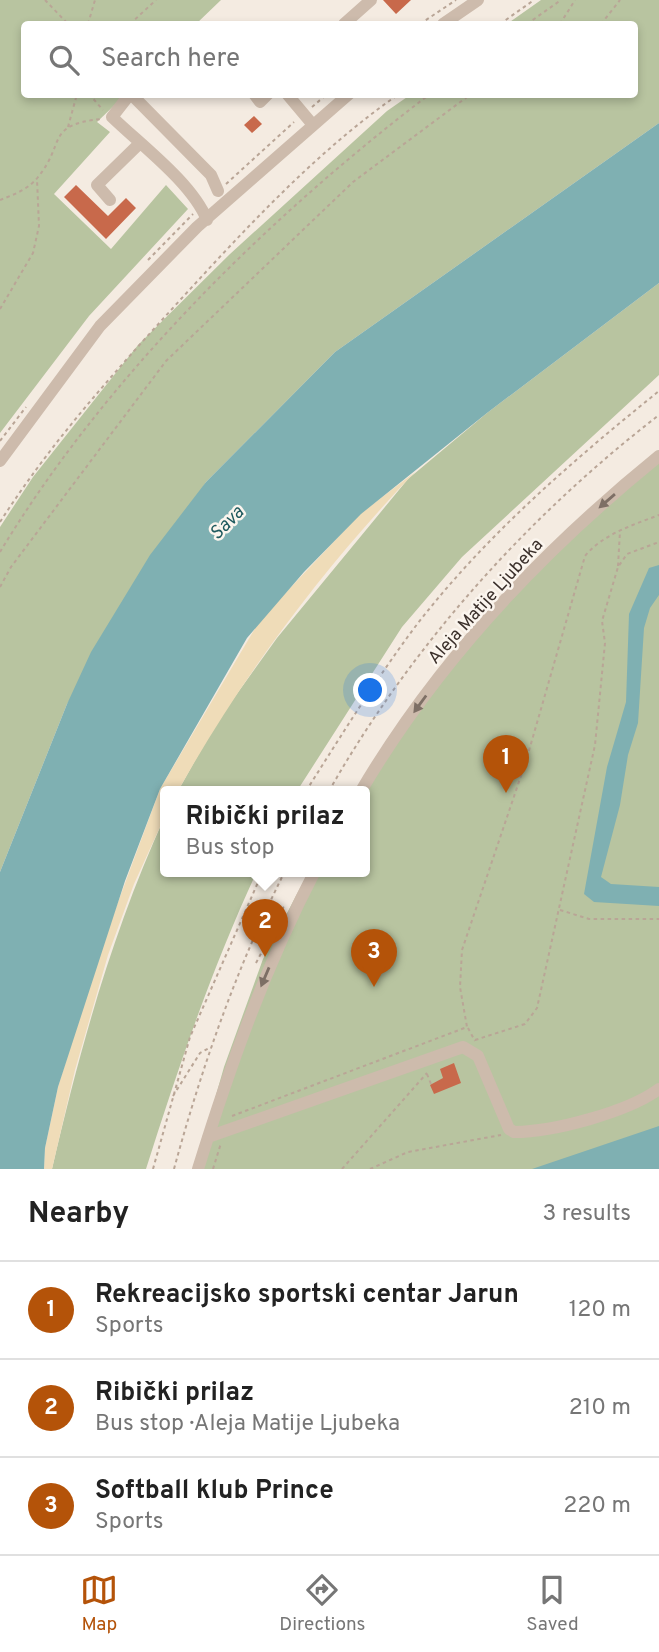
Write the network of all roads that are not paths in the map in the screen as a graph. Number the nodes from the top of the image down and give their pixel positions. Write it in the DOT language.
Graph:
graph roads {
  1 [pos="371,0"];
  2 [pos="478,0"];
  3 [pos="347,21"];
  4 [pos="447,21"];
  5 [pos="128,98"];
  6 [pos="135,98"];
  7 [pos="290,98"];
  8 [pos="344,98"];
  9 [pos="313,125"];
  10 [pos="139,144"];
  11 [pos="218,191"];
  12 [pos="110,200"];
  13 [pos="207,220"];
  14 [pos="659,457"];
  15 [pos="0,461"];
  16 [pos="364,786"];
  17 [pos="312,877"];
  18 [pos="659,1089"];
  19 [pos="208,1137"];
  20 [pos="198,1169"];
  1 -- 3 [label="street"];
  2 -- 4 [label="street"];
  5 -- 10 [label="street"];
  6 -- 11 [label="street"];
  7 -- 9 [label="street"];
  8 -- 9 [label="street"];
  9 -- 13 [label="street"];
  10 -- 12 [label="street"];
  10 -- 13 [label="street"];
  13 -- 15 [label="street"];
  14 -- 16 [label="street, Aleja Matije Ljubeka, one-way"];
  17 -- 19 [label="street, one-way"];
  18 -- 19 [label="street"];
  19 -- 20 [label="street"];
}
